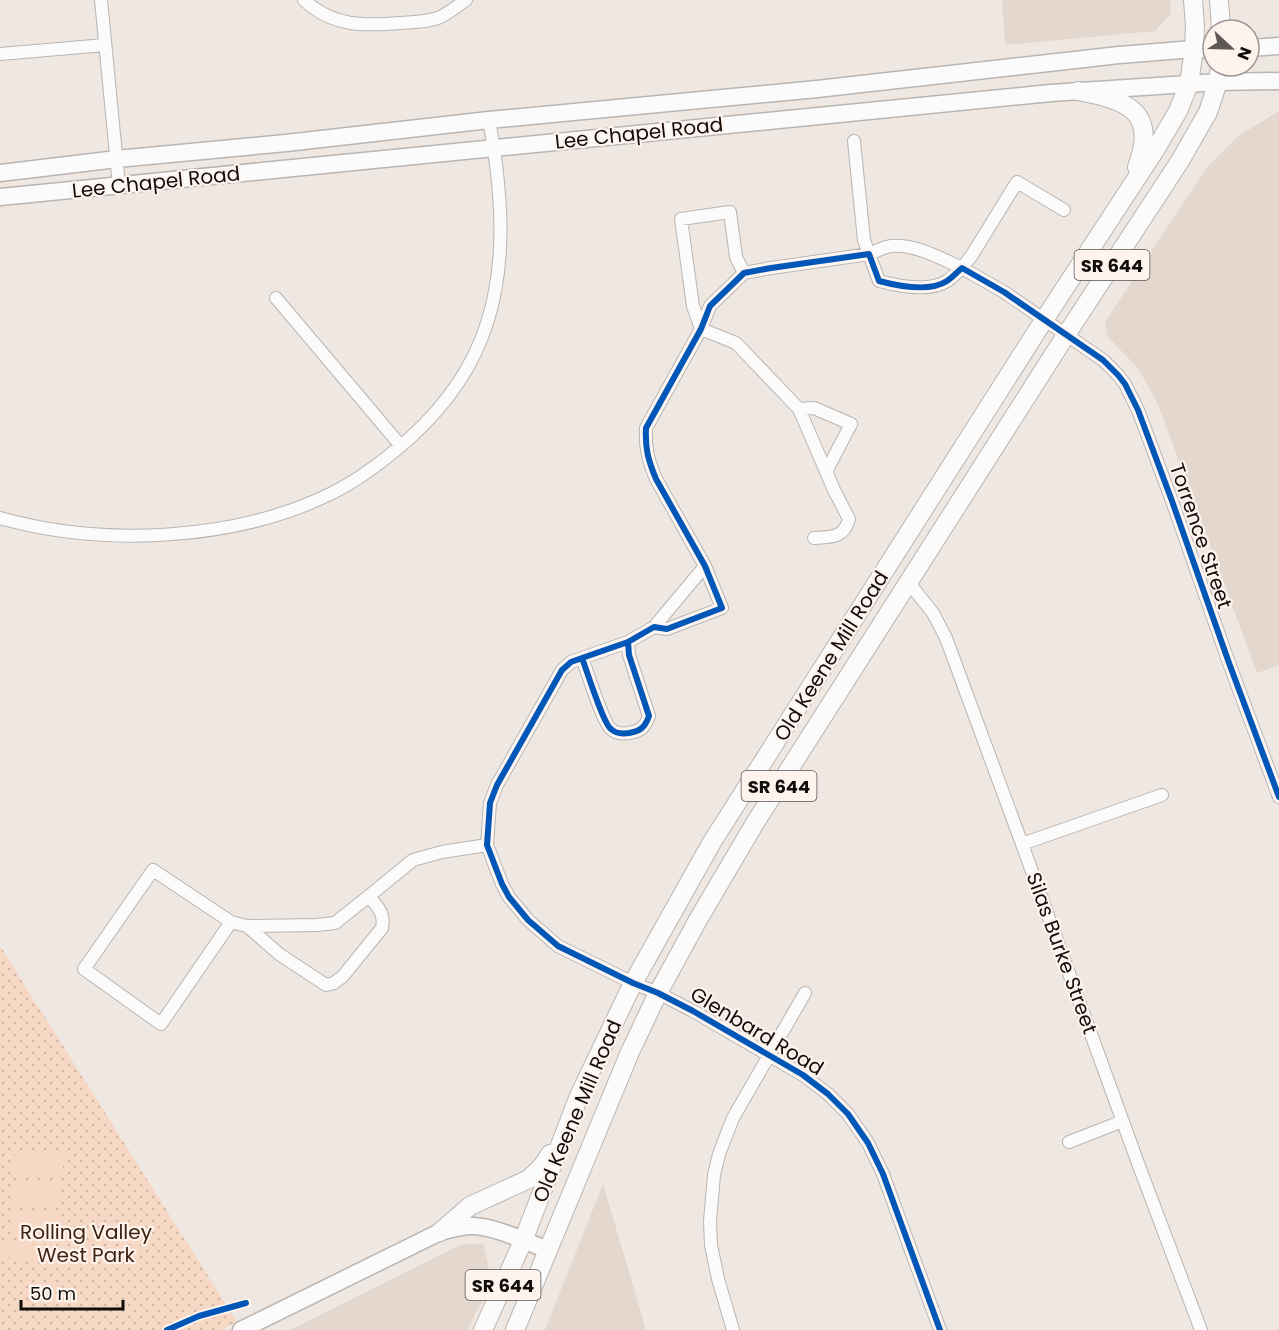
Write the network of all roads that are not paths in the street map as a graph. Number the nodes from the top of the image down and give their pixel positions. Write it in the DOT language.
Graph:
graph roads {
  1 [pos="101,0"];
  2 [pos="304,0"];
  3 [pos="466,0"];
  4 [pos="1193,0"];
  5 [pos="1219,0"];
  6 [pos="1220,18"];
  7 [pos="105,45"];
  8 [pos="1279,46"];
  9 [pos="1261,47"];
  10 [pos="1194,49"];
  11 [pos="1201,49"];
  12 [pos="0,54"];
  13 [pos="1207,78"];
  14 [pos="1218,78"];
  15 [pos="1253,78"];
  16 [pos="1279,81"];
  17 [pos="1189,84"];
  18 [pos="1078,91"];
  19 [pos="489,120"];
  20 [pos="854,141"];
  21 [pos="494,148"];
  22 [pos="117,159"];
  23 [pos="0,173"];
  24 [pos="119,186"];
  25 [pos="1126,194"];
  26 [pos="0,197"];
  27 [pos="1064,210"];
  28 [pos="869,255"];
  29 [pos="962,268"];
  30 [pos="744,273"];
  31 [pos="276,298"];
  32 [pos="1044,320"];
  33 [pos="701,329"];
  34 [pos="1066,335"];
  35 [pos="799,409"];
  36 [pos="400,446"];
  37 [pos="826,472"];
  38 [pos="0,518"];
  39 [pos="814,538"];
  40 [pos="705,566"];
  41 [pos="909,584"];
  42 [pos="654,627"];
  43 [pos="628,642"];
  44 [pos="582,658"];
  45 [pos="1275,776"];
  46 [pos="1162,795"];
  47 [pos="1279,797"];
  48 [pos="1022,844"];
  49 [pos="487,845"];
  50 [pos="369,897"];
  51 [pos="231,922"];
  52 [pos="247,926"];
  53 [pos="633,983"];
  54 [pos="658,993"];
  55 [pos="805,993"];
  56 [pos="769,1055"];
  57 [pos="1123,1121"];
  58 [pos="569,1122"];
  59 [pos="1069,1142"];
  60 [pos="440,1232"];
  61 [pos="523,1240"];
  62 [pos="548,1250"];
  63 [pos="241,1330"];
  64 [pos="483,1330"];
  65 [pos="515,1330"];
  66 [pos="733,1330"];
  67 [pos="940,1330"];
  68 [pos="1201,1330"];
  1 -- 7 [label="street"];
  2 -- 3 [label="street"];
  4 -- 10 [label="main road, Old Keene Mill Road / SR 644"];
  5 -- 6 [label="main road"];
  7 -- 12 [label="street"];
  7 -- 22 [label="street"];
  8 -- 9 [label="main road"];
  10 -- 11 [label="main road, Lee Chapel Road"];
  10 -- 17 [label="main road, Old Keene Mill Road / SR 644"];
  10 -- 19 [label="main road, Lee Chapel Road"];
  13 -- 17 [label="main road, Lee Chapel Road"];
  14 -- 34 [label="main road, Old Keene Mill Road / SR 644"];
  15 -- 16 [label="main road, Lee Chapel Road"];
  17 -- 18 [label="main road, Lee Chapel Road"];
  17 -- 25 [label="main road, Old Keene Mill Road / SR 644"];
  18 -- 21 [label="main road, Lee Chapel Road"];
  18 -- 25 [label="main road"];
  19 -- 21 [label="street"];
  19 -- 22 [label="main road, Lee Chapel Road"];
  20 -- 28 [label="street"];
  21 -- 24 [label="main road, Lee Chapel Road"];
  21 -- 36 [label="street"];
  22 -- 23 [label="main road, Lee Chapel Road"];
  22 -- 24 [label="street"];
  24 -- 26 [label="main road, Lee Chapel Road"];
  25 -- 32 [label="main road, Old Keene Mill Road / SR 644"];
  27 -- 29 [label="street"];
  28 -- 29 [label="street, Torrence Street"];
  28 -- 29 [label="street"];
  28 -- 30 [label="street, Torrence Street"];
  29 -- 32 [label="street, Torrence Street"];
  30 -- 33 [label="street"];
  30 -- 33 [label="street"];
  31 -- 36 [label="street"];
  32 -- 34 [label="street, Torrence Street"];
  32 -- 53 [label="main road, Old Keene Mill Road / SR 644"];
  33 -- 35 [label="street"];
  33 -- 40 [label="street"];
  34 -- 41 [label="main road, Old Keene Mill Road / SR 644"];
  34 -- 45 [label="street, Torrence Street"];
  35 -- 37 [label="street"];
  35 -- 37 [label="street"];
  36 -- 38 [label="street"];
  37 -- 39 [label="street"];
  40 -- 42 [label="street"];
  40 -- 42 [label="street"];
  41 -- 48 [label="street, Silas Burke Street"];
  41 -- 54 [label="main road, Old Keene Mill Road / SR 644"];
  42 -- 43 [label="street"];
  43 -- 44 [label="street"];
  43 -- 44 [label="street"];
  44 -- 49 [label="street"];
  45 -- 47 [label="street, Torrence Street"];
  46 -- 48 [label="street"];
  48 -- 57 [label="street, Silas Burke Street"];
  49 -- 50 [label="street"];
  49 -- 53 [label="street, Glenbard Road"];
  50 -- 52 [label="street"];
  50 -- 52 [label="street"];
  51 -- 51 [label="street"];
  51 -- 52 [label="street"];
  53 -- 54 [label="street, Glenbard Road"];
  53 -- 58 [label="main road, Old Keene Mill Road / SR 644"];
  54 -- 56 [label="street, Glenbard Road"];
  54 -- 62 [label="main road, Old Keene Mill Road / SR 644"];
  55 -- 56 [label="street"];
  56 -- 66 [label="street"];
  56 -- 67 [label="street, Glenbard Road"];
  57 -- 59 [label="street"];
  57 -- 68 [label="street, Silas Burke Street"];
  58 -- 60 [label="main road"];
  58 -- 61 [label="main road, Old Keene Mill Road / SR 644"];
  60 -- 61 [label="main road"];
  60 -- 63 [label="main road"];
  61 -- 62 [label="main road"];
  61 -- 64 [label="main road, Old Keene Mill Road / SR 644"];
  62 -- 65 [label="main road, Old Keene Mill Road / SR 644"];
}
